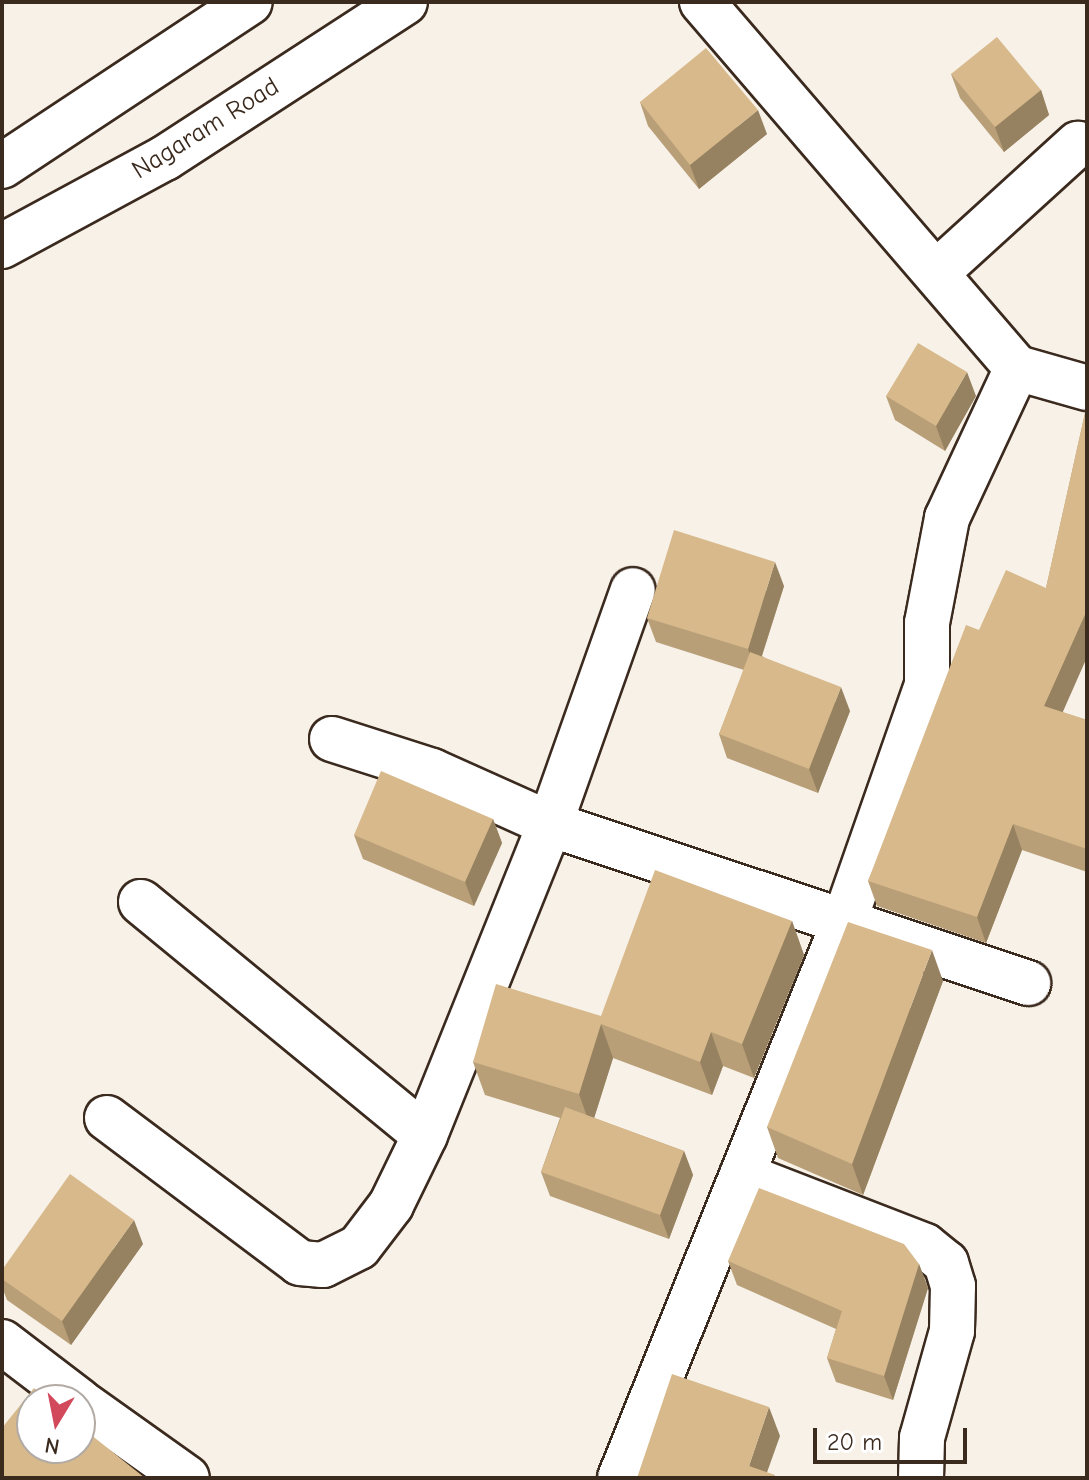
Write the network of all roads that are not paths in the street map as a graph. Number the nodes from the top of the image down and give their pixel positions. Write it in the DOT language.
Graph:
graph roads {
  1 [pos="250,2"];
  2 [pos="405,2"];
  3 [pos="702,2"];
  4 [pos="1078,144"];
  5 [pos="2,166"];
  6 [pos="2,246"];
  7 [pos="936,273"];
  8 [pos="1017,368"];
  9 [pos="1087,388"];
  10 [pos="633,590"];
  11 [pos="332,739"];
  12 [pos="550,824"];
  13 [pos="141,902"];
  14 [pos="844,922"];
  15 [pos="1028,983"];
  16 [pos="107,1118"];
  17 [pos="425,1135"];
  18 [pos="742,1175"];
  19 [pos="2,1342"];
  20 [pos="57,1384"];
  21 [pos="96,1413"];
  22 [pos="187,1478"];
  23 [pos="620,1478"];
  24 [pos="921,1478"];
  1 -- 5 [label="street"];
  2 -- 6 [label="street, Nagaram Road"];
  3 -- 7 [label="street"];
  4 -- 7 [label="street"];
  7 -- 8 [label="street"];
  8 -- 9 [label="street"];
  8 -- 14 [label="street"];
  10 -- 12 [label="street"];
  11 -- 12 [label="street"];
  12 -- 14 [label="street"];
  12 -- 17 [label="street"];
  13 -- 17 [label="street"];
  14 -- 15 [label="street"];
  14 -- 18 [label="street"];
  16 -- 17 [label="street"];
  18 -- 23 [label="street"];
  18 -- 24 [label="street"];
  19 -- 20 [label="street"];
  21 -- 22 [label="street"];
}
